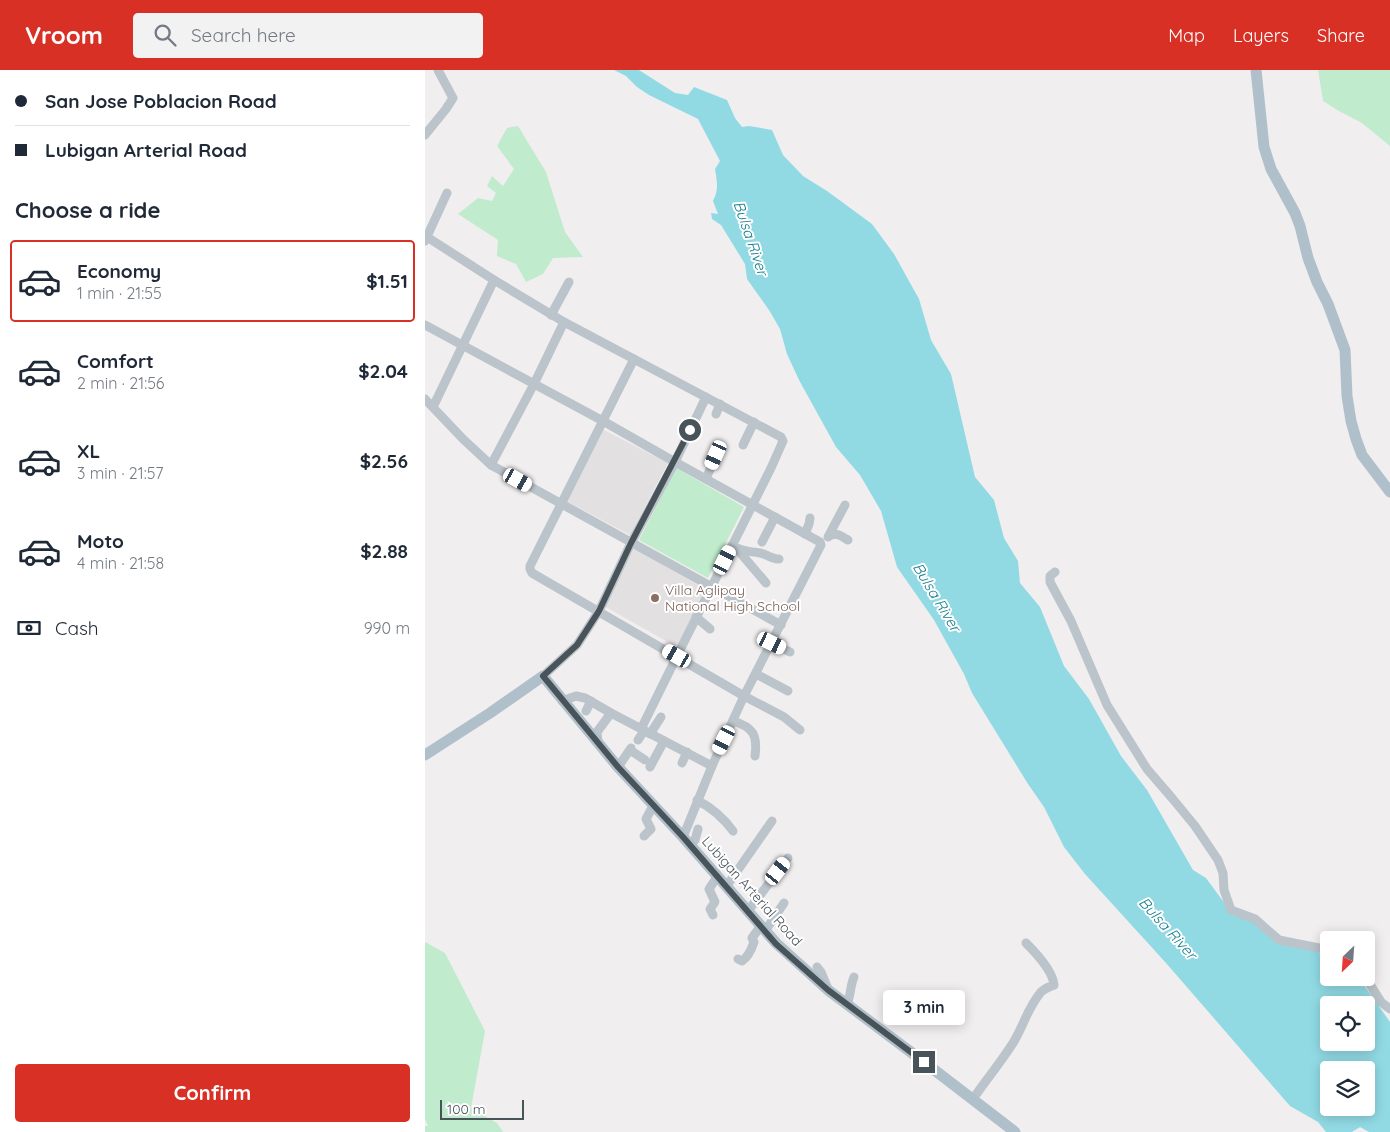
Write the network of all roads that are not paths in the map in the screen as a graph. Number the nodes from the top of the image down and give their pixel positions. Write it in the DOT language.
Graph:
graph roads {
  1 [pos="438,70"];
  2 [pos="1256,70"];
  3 [pos="425,135"];
  4 [pos="447,193"];
  5 [pos="426,239"];
  6 [pos="494,280"];
  7 [pos="569,282"];
  8 [pos="551,314"];
  9 [pos="565,322"];
  10 [pos="425,325"];
  11 [pos="463,346"];
  12 [pos="634,359"];
  13 [pos="534,384"];
  14 [pos="706,397"];
  15 [pos="425,399"];
  16 [pos="720,404"];
  17 [pos="433,407"];
  18 [pos="716,414"];
  19 [pos="603,421"];
  20 [pos="754,422"];
  21 [pos="743,445"];
  22 [pos="716,455"];
  23 [pos="675,462"];
  24 [pos="491,465"];
  25 [pos="706,479"];
  26 [pos="1390,492"];
  27 [pos="562,503"];
  28 [pos="752,505"];
  29 [pos="845,505"];
  30 [pos="775,517"];
  31 [pos="810,518"];
  32 [pos="805,534"];
  33 [pos="829,536"];
  34 [pos="847,540"];
  35 [pos="761,542"];
  36 [pos="631,543"];
  37 [pos="821,545"];
  38 [pos="735,548"];
  39 [pos="779,559"];
  40 [pos="1055,572"];
  41 [pos="766,583"];
  42 [pos="711,587"];
  43 [pos="599,611"];
  44 [pos="696,617"];
  45 [pos="781,625"];
  46 [pos="710,629"];
  47 [pos="772,643"];
  48 [pos="790,652"];
  49 [pos="677,656"];
  50 [pos="756,674"];
  51 [pos="543,676"];
  52 [pos="788,691"];
  53 [pos="745,696"];
  54 [pos="562,701"];
  55 [pos="591,701"];
  56 [pos="585,711"];
  57 [pos="611,713"];
  58 [pos="661,716"];
  59 [pos="733,721"];
  60 [pos="800,730"];
  61 [pos="645,731"];
  62 [pos="637,740"];
  63 [pos="665,741"];
  64 [pos="598,744"];
  65 [pos="687,752"];
  66 [pos="425,755"];
  67 [pos="755,756"];
  68 [pos="682,764"];
  69 [pos="712,766"];
  70 [pos="618,767"];
  71 [pos="697,800"];
  72 [pos="647,812"];
  73 [pos="772,821"];
  74 [pos="698,829"];
  75 [pos="733,831"];
  76 [pos="644,836"];
  77 [pos="686,841"];
  78 [pos="788,858"];
  79 [pos="717,877"];
  80 [pos="727,887"];
  81 [pos="784,903"];
  82 [pos="748,910"];
  83 [pos="713,915"];
  84 [pos="763,929"];
  85 [pos="1027,943"];
  86 [pos="1320,948"];
  87 [pos="738,959"];
  88 [pos="817,967"];
  89 [pos="854,977"];
  90 [pos="1371,986"];
  91 [pos="828,990"];
  92 [pos="847,1004"];
  93 [pos="1390,1009"];
  94 [pos="973,1099"];
  95 [pos="1015,1132"];
  1 -- 3 [label="street"];
  2 -- 26 [label="main road"];
  4 -- 5 [label="street"];
  5 -- 6 [label="street"];
  6 -- 8 [label="street"];
  6 -- 11 [label="street"];
  7 -- 8 [label="street"];
  8 -- 9 [label="street"];
  9 -- 12 [label="street"];
  9 -- 13 [label="street"];
  10 -- 11 [label="street"];
  11 -- 13 [label="street"];
  11 -- 17 [label="street"];
  12 -- 14 [label="street"];
  12 -- 19 [label="street"];
  13 -- 19 [label="street"];
  13 -- 24 [label="street"];
  14 -- 16 [label="street"];
  14 -- 23 [label="street"];
  15 -- 17 [label="street"];
  16 -- 18 [label="street"];
  16 -- 20 [label="street"];
  17 -- 24 [label="street"];
  19 -- 23 [label="street"];
  19 -- 27 [label="street"];
  20 -- 21 [label="street"];
  20 -- 28 [label="street"];
  22 -- 25 [label="street"];
  23 -- 25 [label="street"];
  23 -- 36 [label="street"];
  24 -- 27 [label="street"];
  25 -- 28 [label="street"];
  27 -- 36 [label="street"];
  27 -- 43 [label="street"];
  28 -- 30 [label="street"];
  28 -- 38 [label="street"];
  29 -- 33 [label="street"];
  30 -- 32 [label="street"];
  30 -- 35 [label="street"];
  31 -- 32 [label="street"];
  32 -- 37 [label="street"];
  33 -- 34 [label="street"];
  33 -- 37 [label="street"];
  36 -- 42 [label="street"];
  36 -- 43 [label="street"];
  37 -- 45 [label="street"];
  38 -- 39 [label="street"];
  38 -- 41 [label="street"];
  38 -- 42 [label="street"];
  40 -- 86 [label="street"];
  42 -- 44 [label="street"];
  42 -- 45 [label="street"];
  43 -- 49 [label="street"];
  43 -- 51 [label="street"];
  44 -- 46 [label="street"];
  44 -- 49 [label="street"];
  45 -- 47 [label="street"];
  47 -- 48 [label="street"];
  47 -- 50 [label="street"];
  49 -- 53 [label="street"];
  49 -- 61 [label="street"];
  50 -- 52 [label="street"];
  50 -- 53 [label="street"];
  51 -- 54 [label="main road, Lubigan Arterial Road"];
  51 -- 66 [label="main road"];
  53 -- 59 [label="street"];
  53 -- 60 [label="street"];
  54 -- 55 [label="street"];
  54 -- 64 [label="main road, Lubigan Arterial Road"];
  55 -- 56 [label="street"];
  55 -- 57 [label="street"];
  57 -- 61 [label="street"];
  57 -- 64 [label="street"];
  58 -- 61 [label="street"];
  59 -- 67 [label="street"];
  59 -- 69 [label="street"];
  61 -- 62 [label="street"];
  61 -- 63 [label="street"];
  63 -- 65 [label="street"];
  63 -- 70 [label="street"];
  64 -- 70 [label="main road, Lubigan Arterial Road"];
  65 -- 68 [label="street"];
  65 -- 69 [label="street"];
  69 -- 71 [label="street"];
  70 -- 72 [label="main road, Lubigan Arterial Road"];
  71 -- 75 [label="street"];
  71 -- 77 [label="street"];
  72 -- 76 [label="street"];
  72 -- 77 [label="main road, Lubigan Arterial Road"];
  73 -- 80 [label="street"];
  74 -- 77 [label="street"];
  77 -- 79 [label="main road, Lubigan Arterial Road"];
  78 -- 82 [label="street"];
  79 -- 80 [label="main road, Lubigan Arterial Road"];
  79 -- 83 [label="street"];
  80 -- 82 [label="main road, Lubigan Arterial Road"];
  81 -- 84 [label="street"];
  82 -- 84 [label="main road, Lubigan Arterial Road"];
  84 -- 87 [label="street"];
  84 -- 91 [label="main road, Lubigan Arterial Road"];
  85 -- 94 [label="street"];
  88 -- 91 [label="street"];
  89 -- 92 [label="street"];
  90 -- 93 [label="street"];
  91 -- 92 [label="main road, Lubigan Arterial Road"];
  92 -- 94 [label="main road, Lubigan Arterial Road"];
  94 -- 95 [label="main road, Lubigan Arterial Road"];
}
